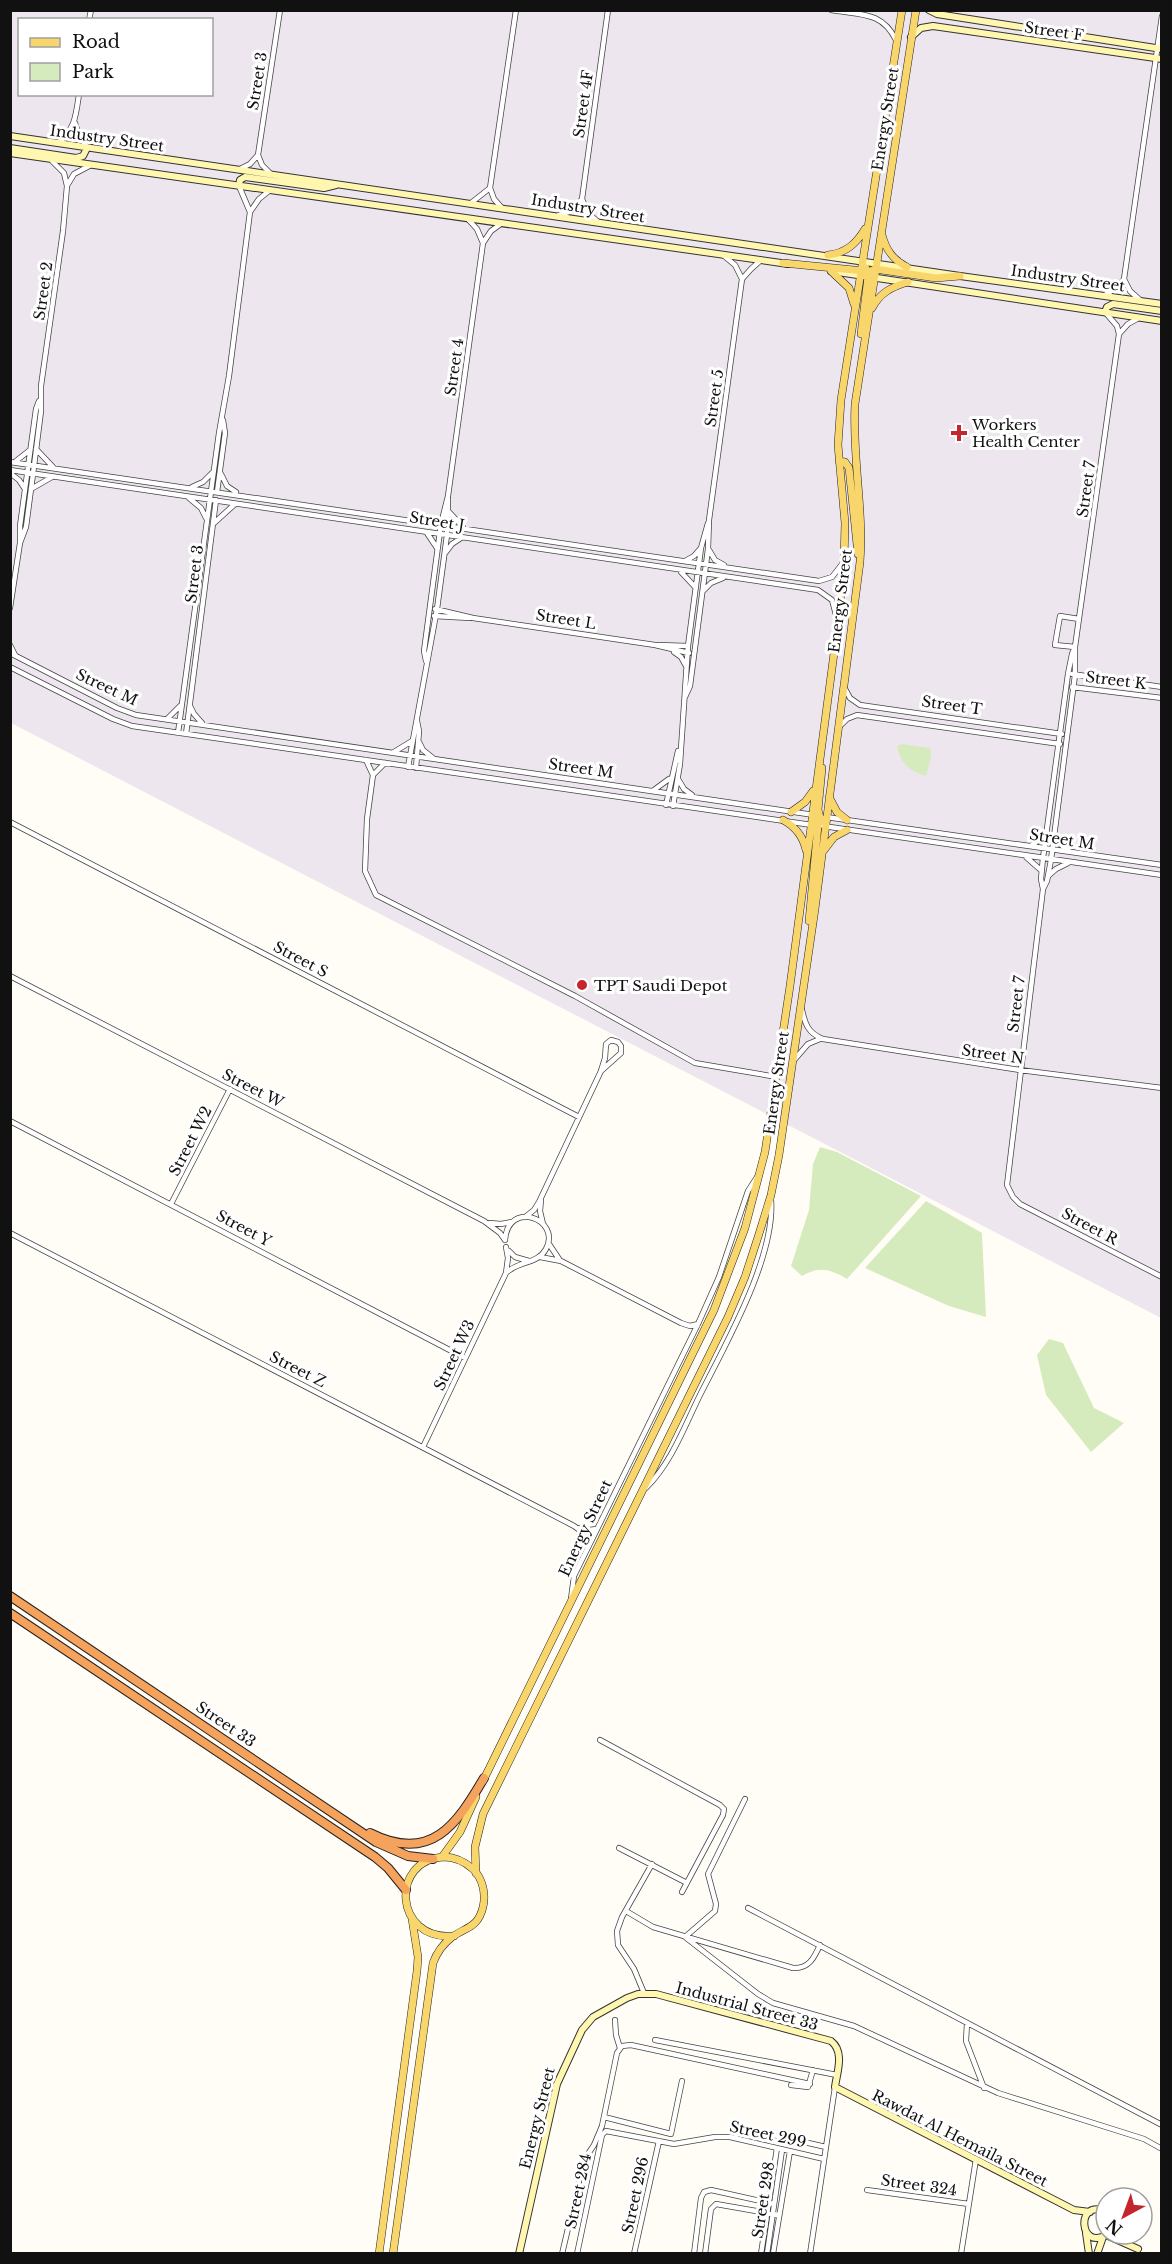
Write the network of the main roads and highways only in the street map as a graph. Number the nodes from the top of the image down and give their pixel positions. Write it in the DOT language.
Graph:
graph roads {
  1 [pos="902,10"];
  2 [pos="916,10"];
  3 [pos="872,195"];
  4 [pos="868,224"];
  5 [pos="881,230"];
  6 [pos="828,255"];
  7 [pos="783,263"];
  8 [pos="907,267"];
  9 [pos="868,270"];
  10 [pos="831,271"];
  11 [pos="960,276"];
  12 [pos="908,282"];
  13 [pos="855,312"];
  14 [pos="868,316"];
  15 [pos="862,352"];
  16 [pos="839,461"];
  17 [pos="860,562"];
  18 [pos="824,732"];
  19 [pos="815,789"];
  20 [pos="829,795"];
  21 [pos="791,812"];
  22 [pos="815,816"];
  23 [pos="783,820"];
  24 [pos="847,820"];
  25 [pos="818,825"];
  26 [pos="847,830"];
  27 [pos="821,855"];
  28 [pos="807,856"];
  29 [pos="809,939"];
  30 [pos="10,1596"];
  31 [pos="10,1613"];
  32 [pos="484,1778"];
  33 [pos="348,1822"];
  34 [pos="438,1858"];
  35 [pos="477,1873"];
  36 [pos="406,1890"];
  37 [pos="412,1919"];
  38 [pos="454,1936"];
  39 [pos="379,2253"];
  40 [pos="393,2253"];
  1 -- 3 [label="main road, Energy Street"];
  2 -- 5 [label="main road, Energy Street"];
  3 -- 4 [label="main road, Energy Street"];
  3 -- 9 [label="main road"];
  4 -- 6 [label="main road"];
  4 -- 9 [label="main road, Energy Street"];
  5 -- 8 [label="main road"];
  5 -- 9 [label="main road, Energy Street"];
  7 -- 9 [label="main road"];
  9 -- 11 [label="main road"];
  9 -- 13 [label="main road, Energy Street"];
  9 -- 14 [label="main road, Energy Street"];
  9 -- 15 [label="main road"];
  10 -- 13 [label="main road"];
  12 -- 14 [label="main road"];
  13 -- 16 [label="main road, Energy Street"];
  14 -- 15 [label="main road, Energy Street"];
  15 -- 17 [label="main road, Energy Street"];
  16 -- 17 [label="main road"];
  16 -- 18 [label="main road, Energy Street"];
  17 -- 20 [label="main road, Energy Street"];
  18 -- 19 [label="main road, Energy Street"];
  18 -- 22 [label="main road"];
  19 -- 21 [label="main road"];
  19 -- 22 [label="main road, Energy Street"];
  20 -- 24 [label="main road"];
  20 -- 25 [label="main road, Energy Street"];
  22 -- 25 [label="main road, Energy Street"];
  22 -- 25 [label="main road"];
  23 -- 28 [label="main road"];
  25 -- 27 [label="main road, Energy Street"];
  25 -- 28 [label="main road, Energy Street"];
  25 -- 29 [label="main road"];
  26 -- 27 [label="main road"];
  27 -- 29 [label="main road, Energy Street"];
  28 -- 32 [label="main road, Energy Street"];
  29 -- 35 [label="main road, Energy Street"];
  30 -- 33 [label="highway, Street 33"];
  31 -- 36 [label="highway, Street 33"];
  32 -- 33 [label="highway"];
  32 -- 34 [label="main road, Energy Street"];
  33 -- 34 [label="highway, Street 33"];
  34 -- 35 [label="main road"];
  34 -- 36 [label="main road"];
  35 -- 38 [label="main road"];
  36 -- 37 [label="main road"];
  37 -- 38 [label="main road"];
  37 -- 39 [label="main road"];
  38 -- 40 [label="main road"];
}
